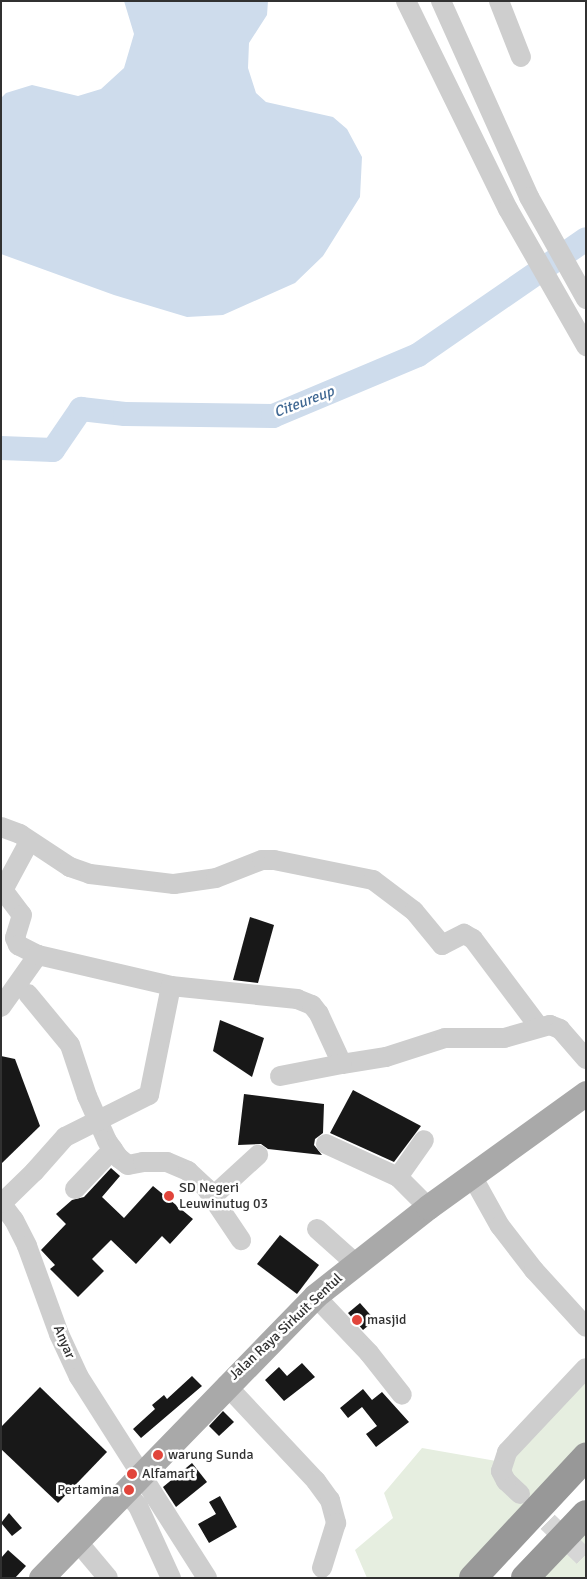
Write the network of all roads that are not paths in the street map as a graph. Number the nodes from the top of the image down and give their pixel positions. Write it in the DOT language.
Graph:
graph roads {
  1 [pos="406,1"];
  2 [pos="441,1"];
  3 [pos="499,1"];
  4 [pos="522,57"];
  5 [pos="586,299"];
  6 [pos="579,328"];
  7 [pos="1,827"];
  8 [pos="29,842"];
  9 [pos="38,955"];
  10 [pos="171,986"];
  11 [pos="28,994"];
  12 [pos="1,1007"];
  13 [pos="539,1027"];
  14 [pos="586,1060"];
  15 [pos="342,1064"];
  16 [pos="280,1076"];
  17 [pos="586,1093"];
  18 [pos="97,1119"];
  19 [pos="424,1140"];
  20 [pos="326,1144"];
  21 [pos="113,1149"];
  22 [pos="258,1155"];
  23 [pos="472,1176"];
  24 [pos="398,1177"];
  25 [pos="74,1189"];
  26 [pos="211,1198"];
  27 [pos="1,1203"];
  28 [pos="428,1208"];
  29 [pos="317,1229"];
  30 [pos="241,1240"];
  31 [pos="355,1264"];
  32 [pos="315,1296"];
  33 [pos="586,1327"];
  34 [pos="586,1368"];
  35 [pos="226,1385"];
  36 [pos="402,1395"];
  37 [pos="586,1457"];
  38 [pos="132,1483"];
  39 [pos="520,1494"];
  40 [pos="586,1514"];
  41 [pos="77,1541"];
  42 [pos="322,1568"];
  43 [pos="41,1578"];
  44 [pos="108,1578"];
  45 [pos="171,1578"];
  46 [pos="207,1578"];
  47 [pos="473,1578"];
  48 [pos="525,1578"];
  1 -- 6 [label="street"];
  2 -- 5 [label="street"];
  3 -- 4 [label="street"];
  7 -- 8 [label="street"];
  8 -- 9 [label="street"];
  8 -- 13 [label="street"];
  9 -- 10 [label="street"];
  9 -- 12 [label="street"];
  10 -- 15 [label="street"];
  10 -- 18 [label="street"];
  11 -- 18 [label="street"];
  13 -- 14 [label="street"];
  13 -- 15 [label="street"];
  15 -- 16 [label="street"];
  17 -- 23 [label="main road, Jalan Raya Sirkuit Sentul"];
  18 -- 21 [label="street"];
  18 -- 27 [label="street"];
  19 -- 24 [label="street"];
  20 -- 24 [label="street"];
  21 -- 25 [label="street"];
  21 -- 26 [label="street"];
  22 -- 26 [label="street"];
  23 -- 28 [label="main road, Jalan Raya Sirkuit Sentul"];
  23 -- 33 [label="street"];
  24 -- 28 [label="street"];
  26 -- 30 [label="street"];
  27 -- 38 [label="street, Anyar"];
  28 -- 31 [label="main road, Jalan Raya Sirkuit Sentul"];
  29 -- 31 [label="street"];
  31 -- 32 [label="main road, Jalan Raya Sirkuit Sentul"];
  32 -- 35 [label="main road, Jalan Raya Sirkuit Sentul"];
  32 -- 36 [label="street"];
  34 -- 39 [label="street"];
  35 -- 38 [label="main road, Jalan Raya Sirkuit Sentul"];
  35 -- 42 [label="street"];
  37 -- 47 [label="highway"];
  38 -- 41 [label="main road, Jalan Raya Sirkuit Sentul"];
  38 -- 45 [label="street"];
  38 -- 46 [label="street"];
  40 -- 48 [label="highway"];
  41 -- 43 [label="main road, Jalan Raya Sirkuit Sentul"];
  41 -- 44 [label="street"];
}
